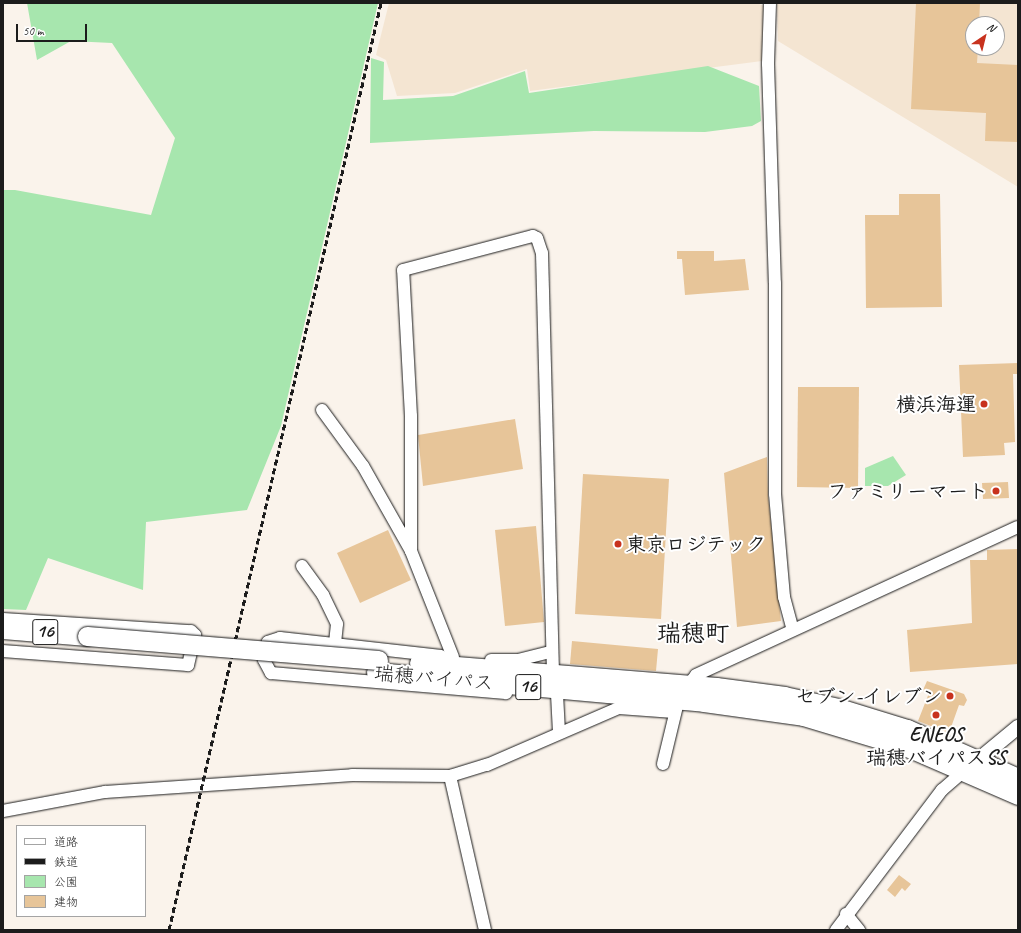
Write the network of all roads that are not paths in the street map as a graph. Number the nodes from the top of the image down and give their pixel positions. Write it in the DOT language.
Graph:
graph roads {
  1 [pos="770,3"];
  2 [pos="322,410"];
  3 [pos="1018,527"];
  4 [pos="411,551"];
  5 [pos="302,566"];
  6 [pos="3,619"];
  7 [pos="3,629"];
  8 [pos="793,630"];
  9 [pos="3,641"];
  10 [pos="86,642"];
  11 [pos="335,644"];
  12 [pos="3,651"];
  13 [pos="551,652"];
  14 [pos="453,657"];
  15 [pos="377,666"];
  16 [pos="553,674"];
  17 [pos="563,692"];
  18 [pos="680,699"];
  19 [pos="1018,727"];
  20 [pos="559,733"];
  21 [pos="979,760"];
  22 [pos="663,764"];
  23 [pos="964,771"];
  24 [pos="450,776"];
  25 [pos="1018,778"];
  26 [pos="1018,795"];
  27 [pos="3,811"];
  28 [pos="846,914"];
  29 [pos="485,930"];
  30 [pos="836,930"];
  31 [pos="859,930"];
  1 -- 8 [label="street"];
  2 -- 4 [label="street"];
  3 -- 8 [label="street"];
  4 -- 13 [label="street"];
  4 -- 14 [label="street"];
  5 -- 11 [label="street"];
  6 -- 12 [label="street"];
  7 -- 10 [label="highway, 瑞穂バイパス / 16"];
  8 -- 18 [label="street"];
  9 -- 10 [label="highway, 瑞穂バイパス / 16"];
  10 -- 15 [label="highway, 瑞穂バイパス / 16, bridge"];
  11 -- 14 [label="street"];
  11 -- 17 [label="street"];
  13 -- 14 [label="street"];
  13 -- 16 [label="street"];
  15 -- 16 [label="highway, 瑞穂バイパス / 16"];
  15 -- 17 [label="highway, 瑞穂バイパス / 16"];
  16 -- 18 [label="highway, 瑞穂バイパス / 16"];
  17 -- 18 [label="highway, 瑞穂バイパス / 16"];
  17 -- 20 [label="street"];
  18 -- 20 [label="street"];
  18 -- 21 [label="highway, 瑞穂バイパス / 16"];
  18 -- 22 [label="street"];
  18 -- 23 [label="highway, 瑞穂バイパス / 16"];
  19 -- 21 [label="street"];
  20 -- 24 [label="street"];
  21 -- 23 [label="street"];
  21 -- 25 [label="highway, 瑞穂バイパス / 16"];
  23 -- 26 [label="highway, 瑞穂バイパス / 16"];
  23 -- 28 [label="street"];
  24 -- 27 [label="street"];
  24 -- 29 [label="street"];
  28 -- 30 [label="street"];
  28 -- 31 [label="street"];
}
